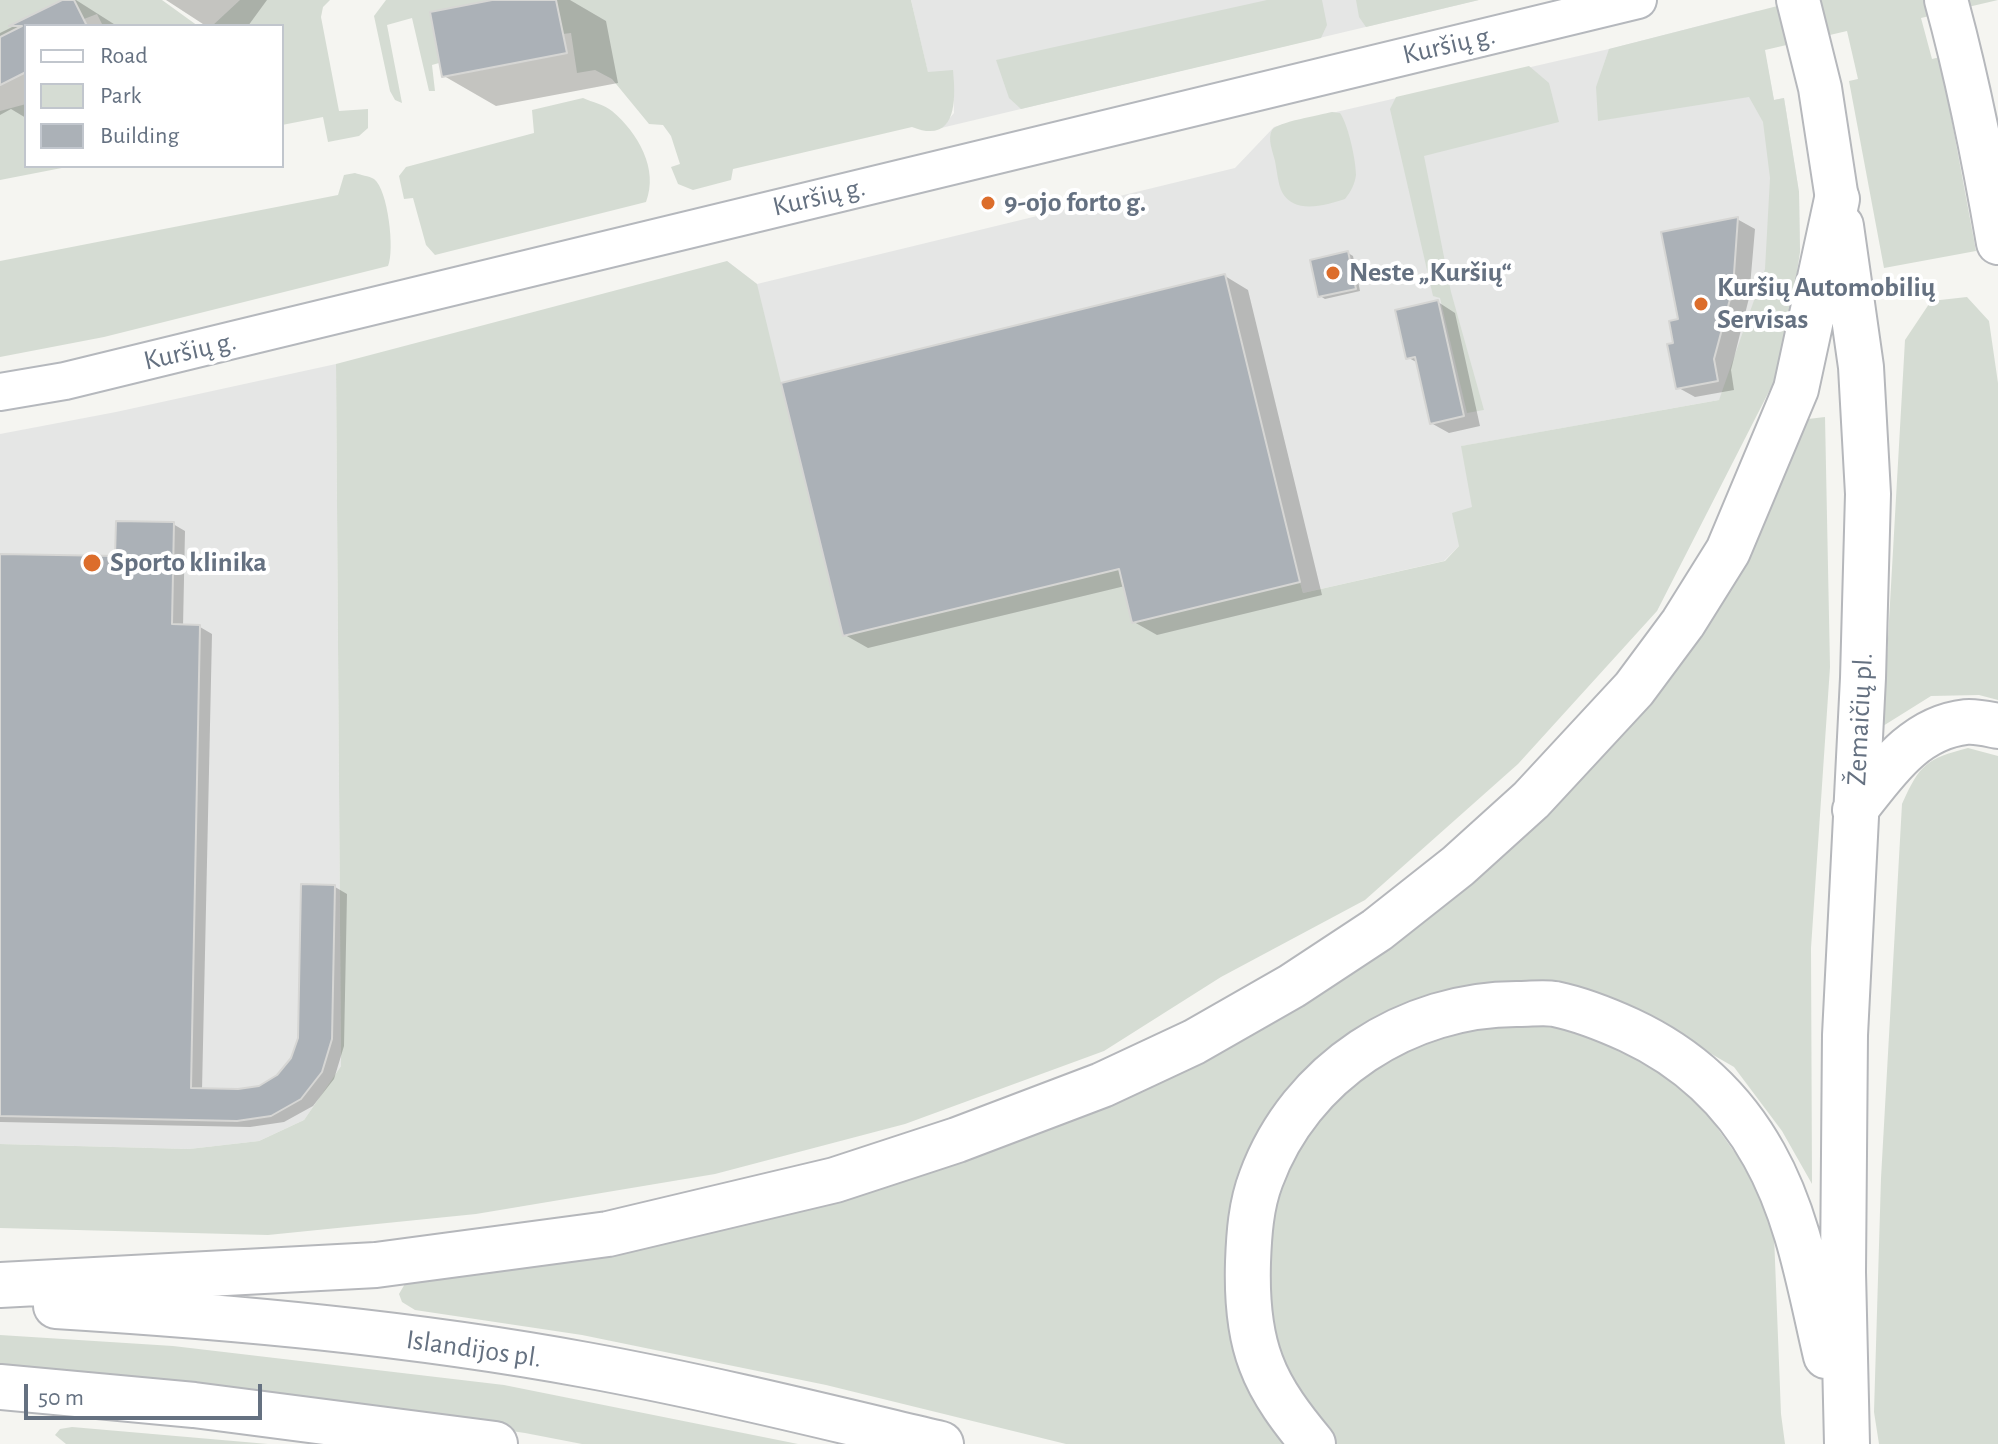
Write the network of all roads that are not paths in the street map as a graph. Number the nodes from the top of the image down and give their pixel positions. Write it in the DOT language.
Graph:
graph roads {
  1 [pos="1638,0"];
  2 [pos="1798,0"];
  3 [pos="1946,0"];
  4 [pos="1837,199"];
  5 [pos="1998,243"];
  6 [pos="0,392"];
  7 [pos="1998,726"];
  8 [pos="1855,810"];
  9 [pos="0,1285"];
  10 [pos="0,1303"];
  11 [pos="0,1387"];
  12 [pos="1846,1441"];
  13 [pos="495,1444"];
  14 [pos="941,1444"];
  15 [pos="1313,1444"];
  1 -- 6 [label="main road, Kuršių g."];
  2 -- 4 [label="main road, Žemaičių pl."];
  3 -- 5 [label="main road"];
  4 -- 8 [label="highway, Žemaičių pl."];
  4 -- 9 [label="highway"];
  7 -- 8 [label="highway"];
  8 -- 12 [label="highway, Žemaičių pl."];
  10 -- 14 [label="highway, Islandijos pl."];
  11 -- 13 [label="highway"];
  12 -- 15 [label="highway"];
}
